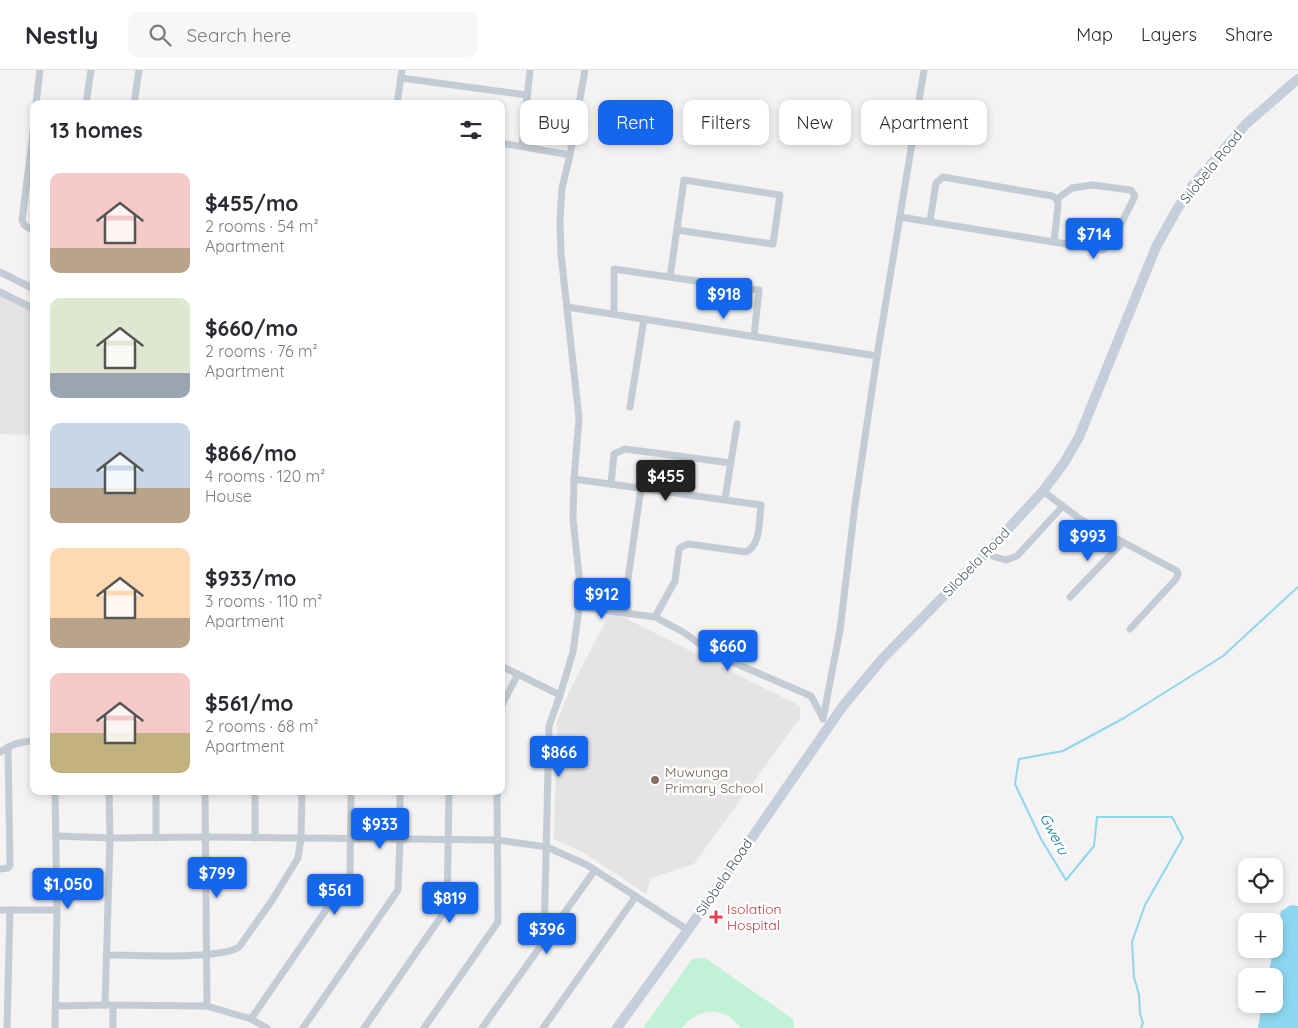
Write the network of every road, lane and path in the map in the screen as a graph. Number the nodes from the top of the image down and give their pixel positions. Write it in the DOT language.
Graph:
graph roads {
  1 [pos="40,70"];
  2 [pos="90,70"];
  3 [pos="139,70"];
  4 [pos="402,70"];
  5 [pos="530,70"];
  6 [pos="585,70"];
  7 [pos="924,70"];
  8 [pos="400,78"];
  9 [pos="1298,79"];
  10 [pos="527,95"];
  11 [pos="36,100"];
  12 [pos="86,100"];
  13 [pos="135,100"];
  14 [pos="397,100"];
  15 [pos="505,144"];
  16 [pos="522,146"];
  17 [pos="570,154"];
  18 [pos="30,157"];
  19 [pos="1057,199"];
  20 [pos="900,216"];
  21 [pos="930,221"];
  22 [pos="30,229"];
  23 [pos="677,230"];
  24 [pos="1054,242"];
  25 [pos="0,272"];
  26 [pos="670,277"];
  27 [pos="30,287"];
  28 [pos="0,292"];
  29 [pos="30,307"];
  30 [pos="567,307"];
  31 [pos="614,314"];
  32 [pos="644,319"];
  33 [pos="754,336"];
  34 [pos="877,356"];
  35 [pos="630,407"];
  36 [pos="737,424"];
  37 [pos="730,463"];
  38 [pos="574,479"];
  39 [pos="611,484"];
  40 [pos="641,488"];
  41 [pos="1043,491"];
  42 [pos="725,499"];
  43 [pos="1062,507"];
  44 [pos="1123,542"];
  45 [pos="985,554"];
  46 [pos="1070,598"];
  47 [pos="580,607"];
  48 [pos="628,614"];
  49 [pos="655,618"];
  50 [pos="1130,629"];
  51 [pos="505,668"];
  52 [pos="518,674"];
  53 [pos="560,695"];
  54 [pos="505,699"];
  55 [pos="825,723"];
  56 [pos="30,741"];
  57 [pos="8,747"];
  58 [pos="0,752"];
  59 [pos="55,795"];
  60 [pos="109,795"];
  61 [pos="156,795"];
  62 [pos="205,795"];
  63 [pos="255,795"];
  64 [pos="302,795"];
  65 [pos="352,795"];
  66 [pos="400,795"];
  67 [pos="449,795"];
  68 [pos="497,795"];
  69 [pos="56,836"];
  70 [pos="205,837"];
  71 [pos="110,838"];
  72 [pos="156,838"];
  73 [pos="255,838"];
  74 [pos="301,838"];
  75 [pos="351,838"];
  76 [pos="400,839"];
  77 [pos="449,840"];
  78 [pos="497,840"];
  79 [pos="547,847"];
  80 [pos="0,869"];
  81 [pos="595,870"];
  82 [pos="636,896"];
  83 [pos="0,910"];
  84 [pos="10,910"];
  85 [pos="57,910"];
  86 [pos="688,930"];
  87 [pos="544,940"];
  88 [pos="207,955"];
  89 [pos="107,956"];
  90 [pos="109,1005"];
  91 [pos="56,1006"];
  92 [pos="206,1006"];
  93 [pos="251,1019"];
  94 [pos="5,1024"];
  95 [pos="55,1028"];
  96 [pos="113,1028"];
  97 [pos="267,1028"];
  98 [pos="303,1028"];
  99 [pos="364,1028"];
  100 [pos="424,1028"];
  101 [pos="482,1028"];
  102 [pos="543,1028"];
  103 [pos="617,1028"];
  1 -- 11 [label="street"];
  2 -- 12 [label="street"];
  3 -- 13 [label="street"];
  4 -- 8 [label="street"];
  5 -- 10 [label="street"];
  6 -- 17 [label="street"];
  7 -- 20 [label="street"];
  8 -- 10 [label="street"];
  8 -- 14 [label="street"];
  9 -- 41 [label="street, Silobela Road"];
  10 -- 16 [label="street"];
  15 -- 16 [label="street"];
  16 -- 17 [label="street"];
  17 -- 30 [label="street"];
  18 -- 22 [label="street"];
  19 -- 21 [label="street"];
  19 -- 24 [label="street"];
  19 -- 24 [label="street"];
  20 -- 21 [label="street"];
  20 -- 34 [label="street"];
  21 -- 24 [label="street"];
  23 -- 23 [label="street"];
  23 -- 26 [label="street"];
  25 -- 27 [label="street"];
  26 -- 31 [label="street"];
  26 -- 33 [label="street"];
  28 -- 29 [label="street"];
  30 -- 31 [label="street"];
  30 -- 38 [label="street"];
  31 -- 32 [label="street"];
  32 -- 33 [label="street"];
  32 -- 35 [label="street"];
  33 -- 34 [label="street"];
  34 -- 55 [label="street"];
  36 -- 37 [label="street"];
  37 -- 39 [label="street"];
  37 -- 42 [label="street"];
  38 -- 39 [label="street"];
  38 -- 47 [label="street"];
  39 -- 40 [label="street"];
  40 -- 42 [label="street"];
  40 -- 48 [label="street"];
  41 -- 43 [label="street"];
  41 -- 45 [label="street, Silobela Road"];
  42 -- 49 [label="street"];
  43 -- 44 [label="street"];
  43 -- 45 [label="street"];
  44 -- 46 [label="street"];
  44 -- 50 [label="street"];
  45 -- 55 [label="street, Silobela Road"];
  47 -- 48 [label="street"];
  47 -- 53 [label="street"];
  48 -- 49 [label="street"];
  49 -- 55 [label="street"];
  51 -- 52 [label="street"];
  52 -- 53 [label="street"];
  52 -- 54 [label="street"];
  53 -- 79 [label="street"];
  55 -- 86 [label="street, Silobela Road"];
  56 -- 57 [label="street"];
  57 -- 58 [label="street"];
  57 -- 80 [label="street"];
  59 -- 69 [label="street"];
  60 -- 71 [label="street"];
  61 -- 72 [label="street"];
  62 -- 70 [label="street"];
  63 -- 73 [label="street"];
  64 -- 74 [label="street"];
  65 -- 75 [label="street"];
  66 -- 76 [label="street"];
  67 -- 77 [label="street"];
  68 -- 78 [label="street"];
  69 -- 71 [label="street"];
  69 -- 85 [label="street"];
  70 -- 72 [label="street"];
  70 -- 73 [label="street"];
  70 -- 88 [label="street"];
  71 -- 72 [label="street"];
  71 -- 89 [label="street"];
  73 -- 74 [label="street"];
  74 -- 75 [label="street"];
  74 -- 88 [label="street"];
  75 -- 76 [label="street"];
  75 -- 93 [label="street"];
  76 -- 77 [label="street"];
  76 -- 98 [label="street"];
  77 -- 78 [label="street"];
  77 -- 99 [label="street"];
  78 -- 79 [label="street"];
  78 -- 100 [label="street"];
  79 -- 81 [label="street"];
  79 -- 87 [label="street"];
  81 -- 82 [label="street"];
  81 -- 87 [label="street"];
  82 -- 86 [label="street"];
  82 -- 102 [label="street"];
  83 -- 84 [label="street"];
  84 -- 85 [label="street"];
  84 -- 94 [label="street"];
  85 -- 91 [label="street"];
  86 -- 103 [label="street, Silobela Road"];
  87 -- 101 [label="street"];
  88 -- 89 [label="street"];
  88 -- 92 [label="street"];
  89 -- 90 [label="street"];
  90 -- 91 [label="street"];
  90 -- 92 [label="street"];
  90 -- 96 [label="street"];
  91 -- 95 [label="street"];
  92 -- 93 [label="street"];
  93 -- 97 [label="street"];
}
